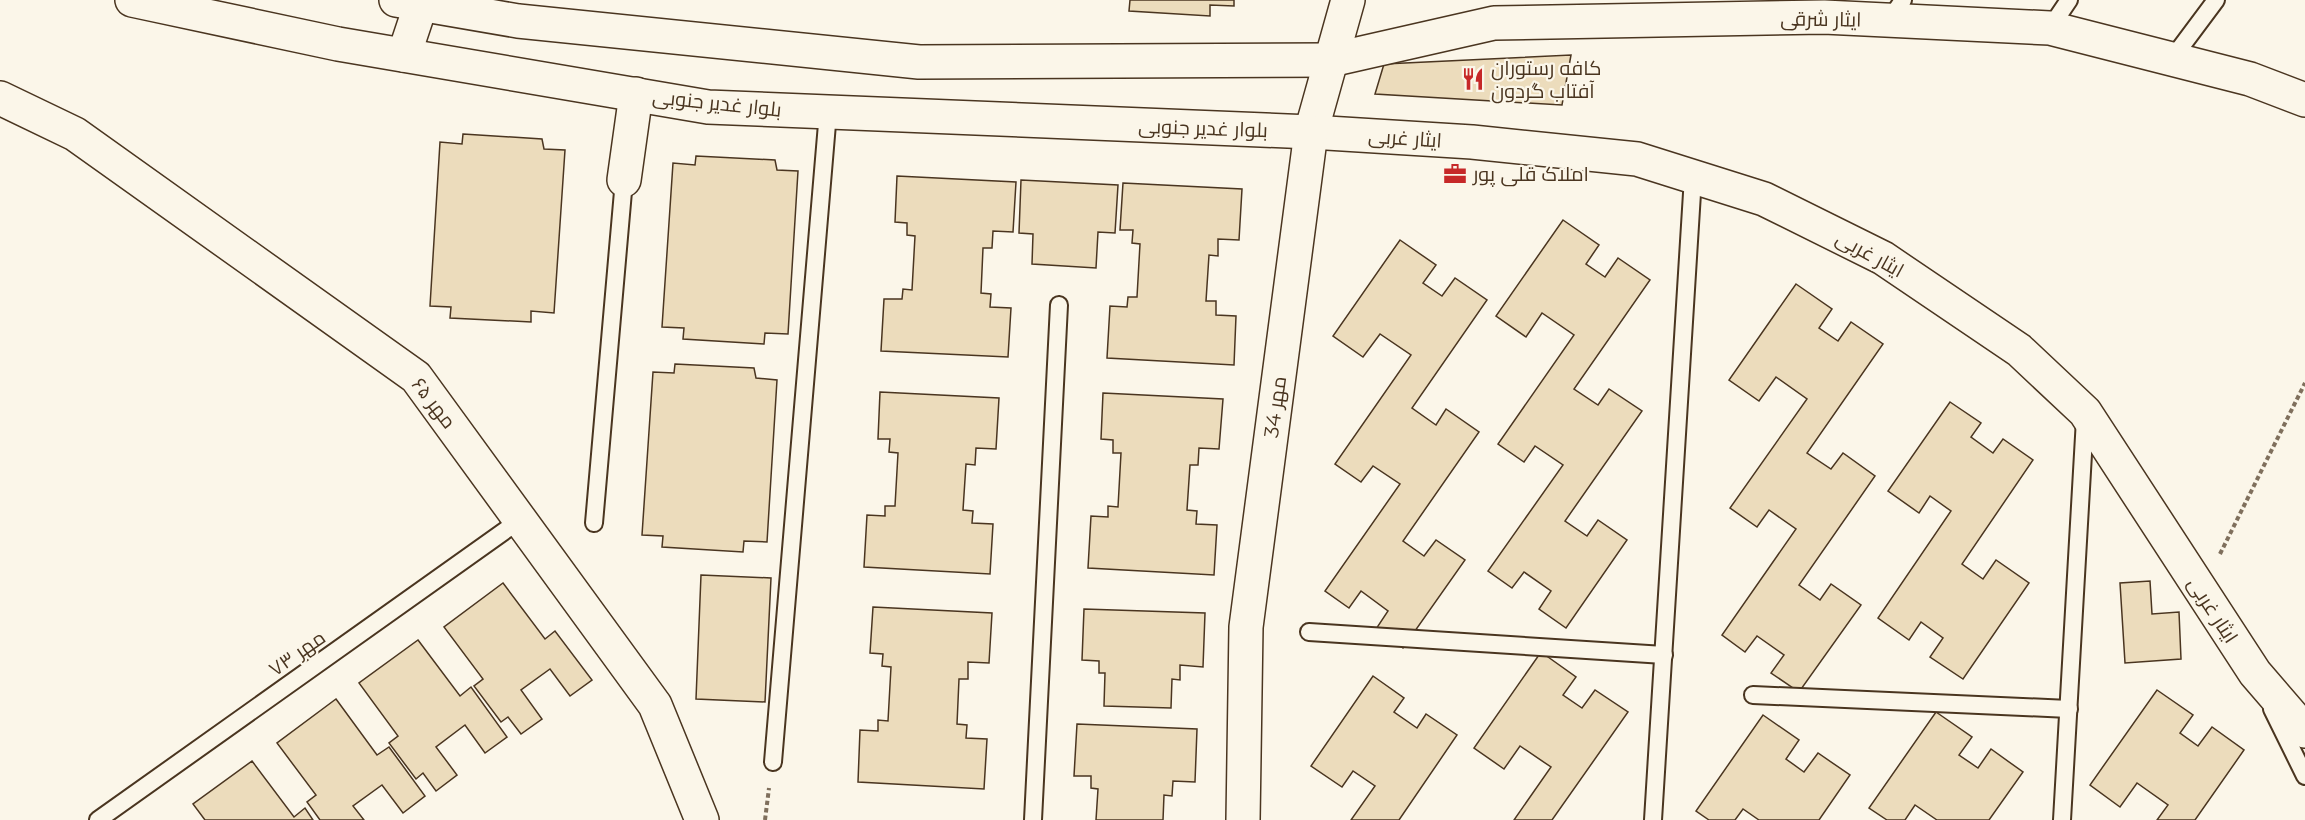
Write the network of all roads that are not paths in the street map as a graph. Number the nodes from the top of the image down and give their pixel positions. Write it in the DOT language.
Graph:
graph roads {
  1 [pos="132,0"];
  2 [pos="1348,0"];
  3 [pos="2069,0"];
  4 [pos="2216,0"];
  5 [pos="413,1"];
  6 [pos="1896,10"];
  7 [pos="2050,28"];
  8 [pos="404,56"];
  9 [pos="2172,59"];
  10 [pos="1331,60"];
  11 [pos="636,94"];
  12 [pos="0,98"];
  13 [pos="2305,100"];
  14 [pos="828,112"];
  15 [pos="1311,132"];
  16 [pos="1693,177"];
  17 [pos="624,180"];
  18 [pos="1059,305"];
  19 [pos="2085,412"];
  20 [pos="520,520"];
  21 [pos="594,523"];
  22 [pos="1309,632"];
  23 [pos="1664,655"];
  24 [pos="2254,674"];
  25 [pos="1753,694"];
  26 [pos="2069,709"];
  27 [pos="2305,731"];
  28 [pos="773,762"];
  29 [pos="2305,776"];
  30 [pos="98,820"];
  31 [pos="702,820"];
  32 [pos="1033,820"];
  33 [pos="1244,820"];
  34 [pos="1653,820"];
  35 [pos="2062,820"];
  1 -- 8 [label="street, بلوار غدیر جنوبی"];
  2 -- 10 [label="street, مهر 34"];
  3 -- 7 [label="lane"];
  4 -- 9 [label="lane"];
  5 -- 8 [label="street"];
  5 -- 10 [label="street"];
  6 -- 7 [label="street, ایثار شرقی"];
  6 -- 10 [label="street, ایثار شرقی"];
  7 -- 9 [label="street, ایثار شرقی"];
  8 -- 11 [label="street, بلوار غدیر جنوبی"];
  9 -- 13 [label="street, ایثار شرقی"];
  10 -- 15 [label="street, مهر 34"];
  11 -- 14 [label="street, بلوار غدیر جنوبی"];
  11 -- 17 [label="street"];
  12 -- 20 [label="street, مهر ۶۵"];
  14 -- 15 [label="street, بلوار غدیر جنوبی"];
  14 -- 28 [label="lane"];
  15 -- 16 [label="street, ایثار غربی"];
  15 -- 33 [label="street, مهر 34"];
  16 -- 19 [label="street, ایثار غربی"];
  16 -- 23 [label="lane"];
  17 -- 21 [label="lane"];
  18 -- 32 [label="lane"];
  19 -- 24 [label="street, ایثار غربی"];
  19 -- 26 [label="lane"];
  20 -- 30 [label="lane, مهر ۷۳"];
  20 -- 31 [label="street, مهر ۶۵"];
  22 -- 23 [label="lane"];
  23 -- 34 [label="lane"];
  24 -- 27 [label="street, ایثار غربی"];
  24 -- 29 [label="lane, ایثار غربی"];
  25 -- 26 [label="lane"];
  26 -- 35 [label="lane"];
}
